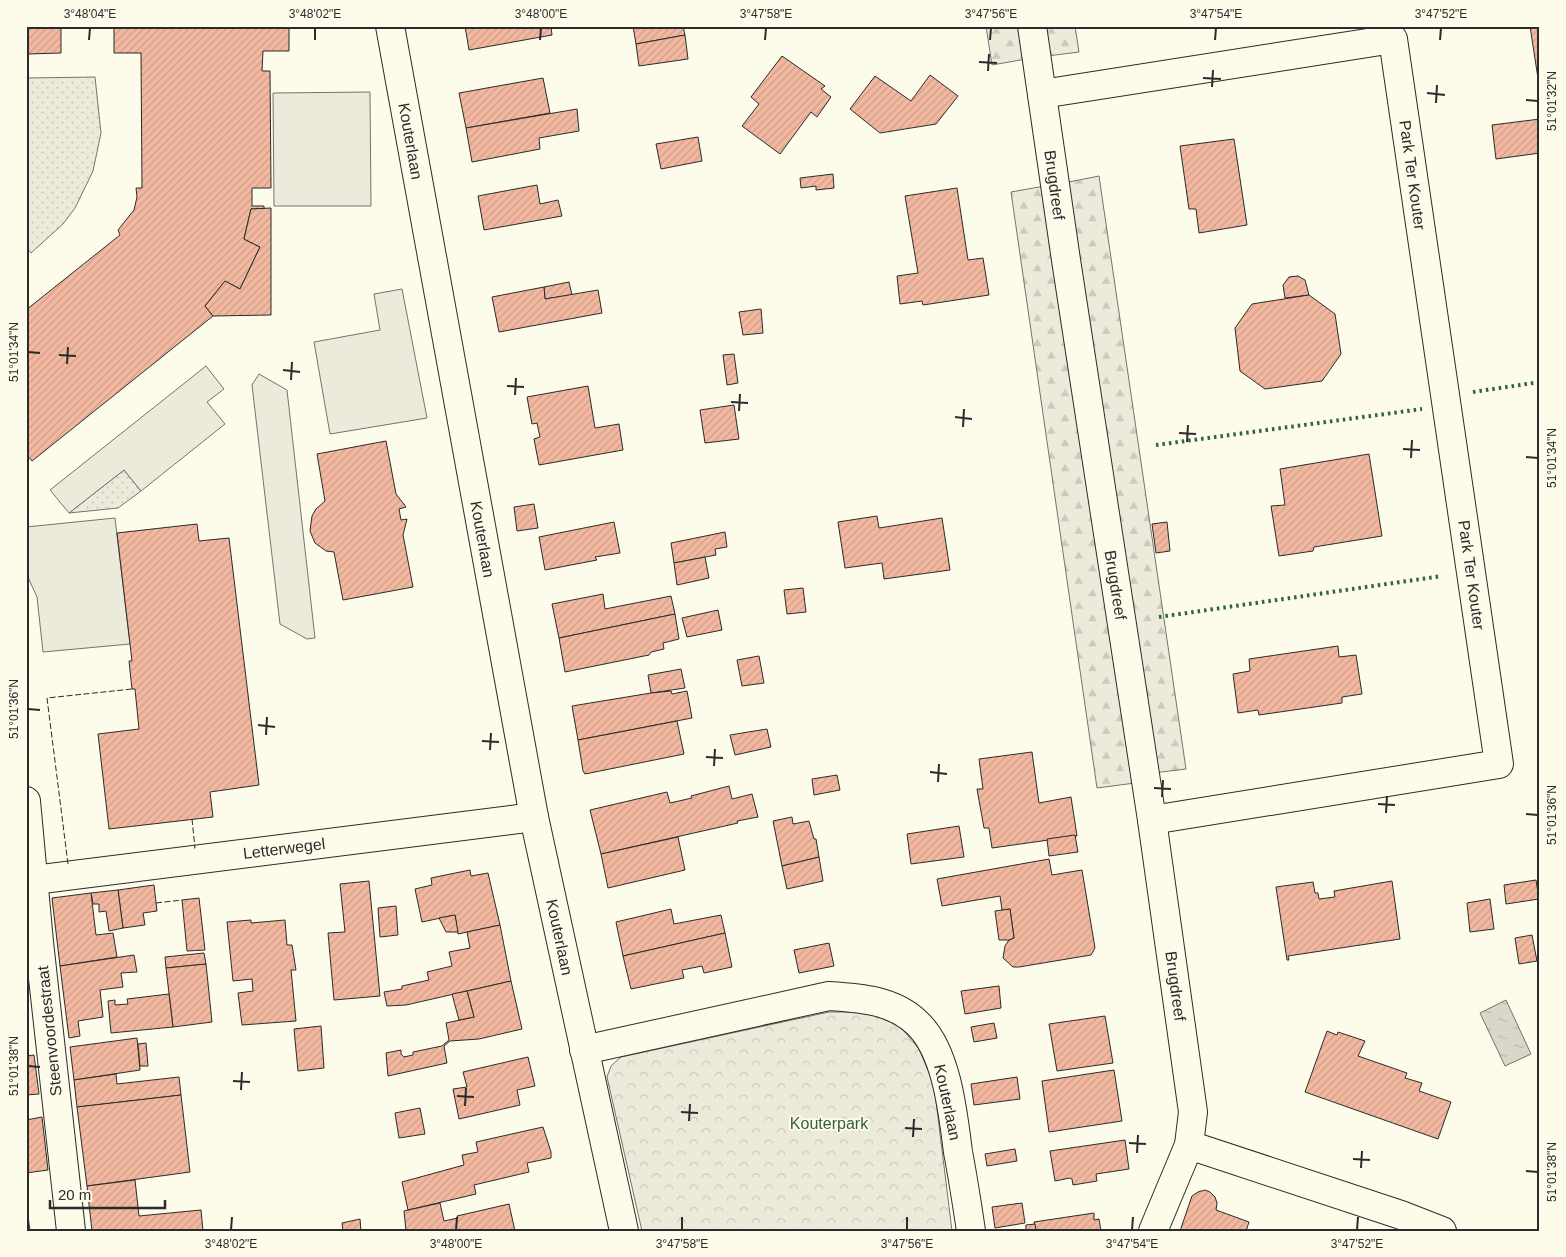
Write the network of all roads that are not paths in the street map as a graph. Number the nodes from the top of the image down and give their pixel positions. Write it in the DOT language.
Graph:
graph roads {
  1 [pos="390,26"];
  2 [pos="1032,26"];
  3 [pos="1392,32"];
  4 [pos="1042,94"];
  5 [pos="26,800"];
  6 [pos="534,817"];
  7 [pos="1152,820"];
  8 [pos="34,880"];
  9 [pos="584,1050"];
  10 [pos="1189,1145"];
  11 [pos="71,1231"];
  12 [pos="624,1231"];
  13 [pos="971,1231"];
  14 [pos="1153,1231"];
  15 [pos="1442,1231"];
  1 -- 6 [label="street, Kouterlaan"];
  2 -- 4 [label="street, Brugdreef"];
  3 -- 4 [label="street, Park Ter Kouter"];
  3 -- 7 [label="street, Park Ter Kouter"];
  4 -- 7 [label="street, Brugdreef"];
  5 -- 8 [label="street, Steenvoordestraat"];
  6 -- 8 [label="street, Letterwegel"];
  6 -- 9 [label="street, Kouterlaan"];
  7 -- 10 [label="street, Brugdreef"];
  8 -- 11 [label="street, Steenvoordestraat"];
  9 -- 12 [label="street, Kouterlaan"];
  9 -- 13 [label="street, Kouterlaan"];
  10 -- 14 [label="street, Brugdreef"];
  10 -- 15 [label="street"];
}
